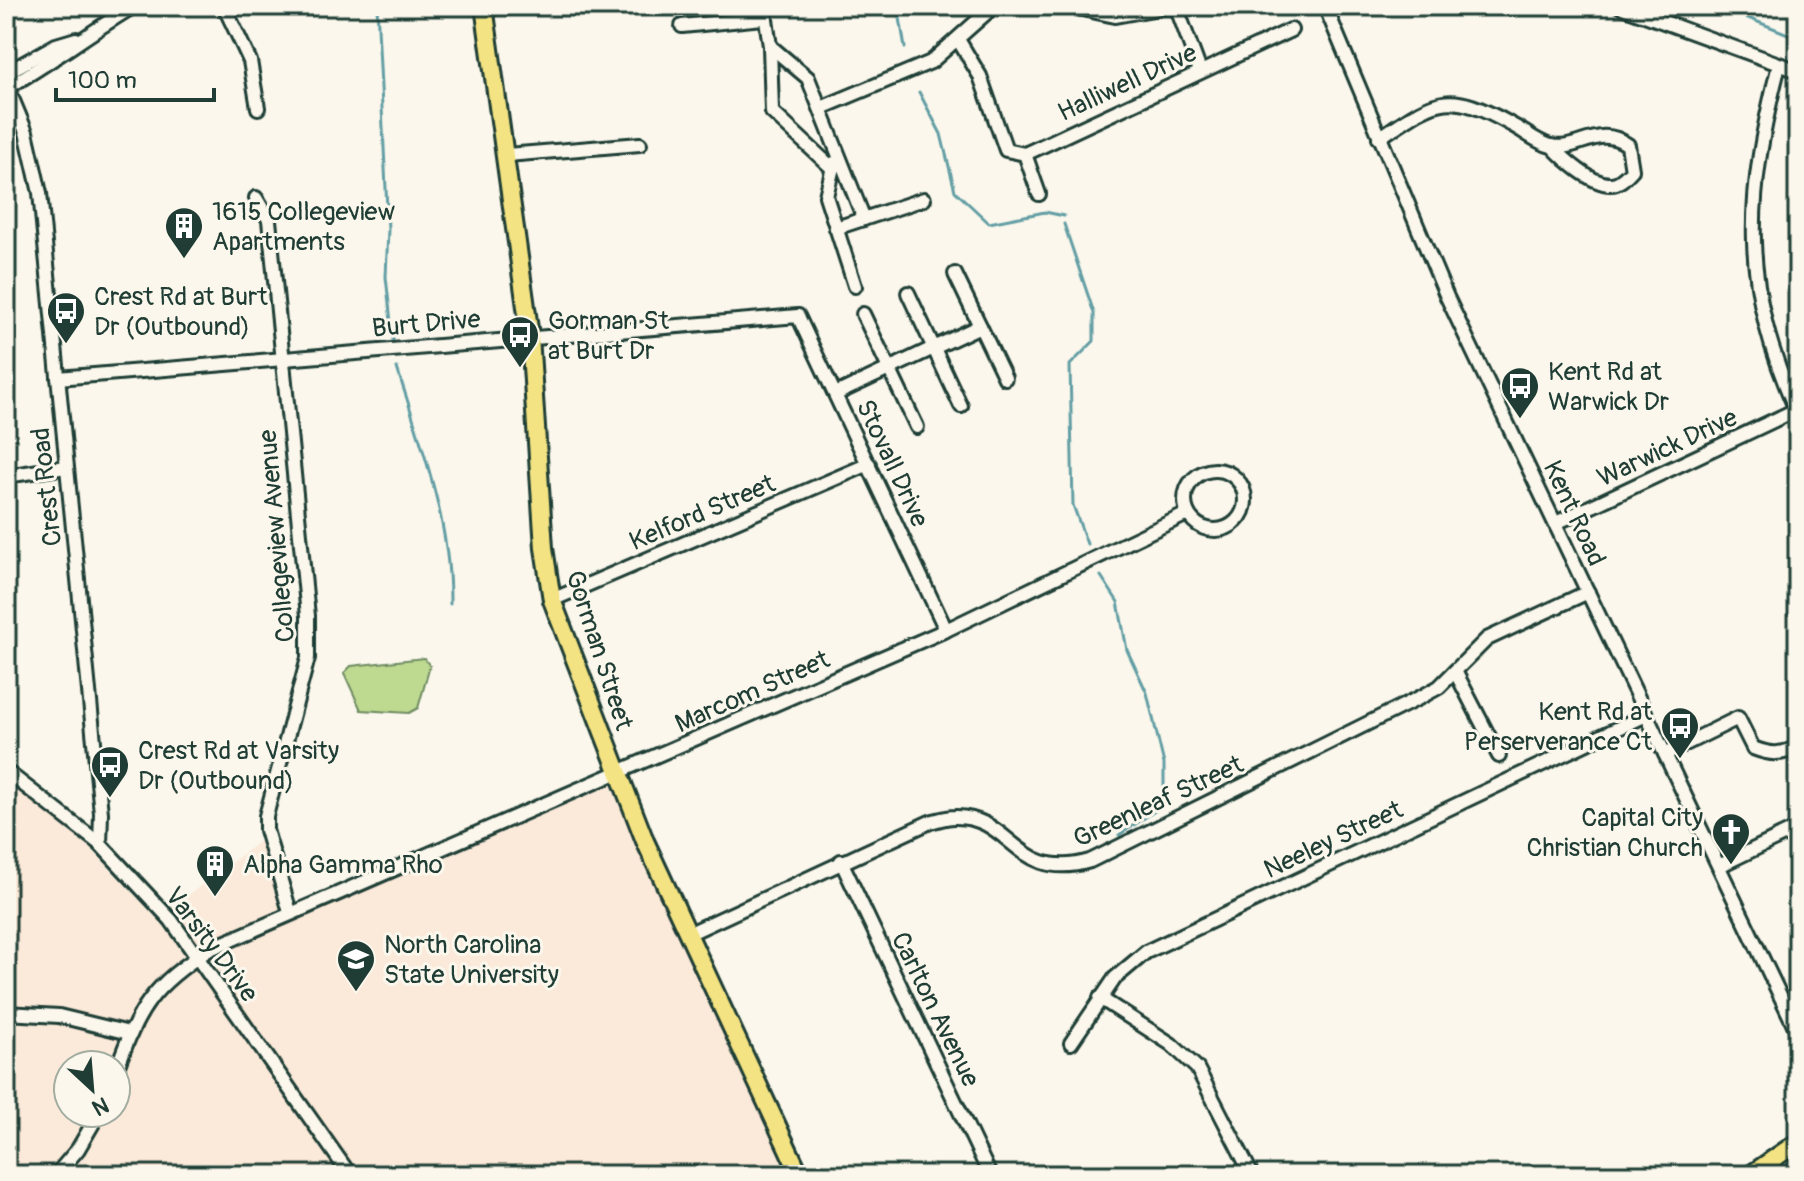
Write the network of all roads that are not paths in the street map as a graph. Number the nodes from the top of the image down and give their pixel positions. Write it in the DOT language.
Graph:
graph roads {
  1 [pos="134,6"];
  2 [pos="224,6"];
  3 [pos="484,6"];
  4 [pos="994,6"];
  5 [pos="1068,6"];
  6 [pos="1173,6"];
  7 [pos="1325,6"];
  8 [pos="1620,6"];
  9 [pos="763,12"];
  10 [pos="682,26"];
  11 [pos="1291,30"];
  12 [pos="79,39"];
  13 [pos="959,41"];
  14 [pos="770,46"];
  15 [pos="1779,65"];
  16 [pos="1200,71"];
  17 [pos="1798,71"];
  18 [pos="6,73"];
  19 [pos="7,86"];
  20 [pos="258,108"];
  21 [pos="821,108"];
  22 [pos="1379,138"];
  23 [pos="640,144"];
  24 [pos="1552,146"];
  25 [pos="1025,154"];
  26 [pos="507,155"];
  27 [pos="841,156"];
  28 [pos="831,167"];
  29 [pos="1039,194"];
  30 [pos="256,198"];
  31 [pos="924,199"];
  32 [pos="864,219"];
  33 [pos="836,228"];
  34 [pos="955,274"];
  35 [pos="855,286"];
  36 [pos="908,293"];
  37 [pos="863,314"];
  38 [pos="798,316"];
  39 [pos="980,326"];
  40 [pos="530,336"];
  41 [pos="934,348"];
  42 [pos="281,359"];
  43 [pos="889,369"];
  44 [pos="58,378"];
  45 [pos="1005,378"];
  46 [pos="836,394"];
  47 [pos="961,406"];
  48 [pos="1797,412"];
  49 [pos="917,427"];
  50 [pos="869,464"];
  51 [pos="66,467"];
  52 [pos="6,476"];
  53 [pos="1187,514"];
  54 [pos="1556,523"];
  55 [pos="1588,592"];
  56 [pos="552,600"];
  57 [pos="946,630"];
  58 [pos="1455,671"];
  59 [pos="1646,715"];
  60 [pos="1798,747"];
  61 [pos="1665,754"];
  62 [pos="1499,756"];
  63 [pos="6,771"];
  64 [pos="616,773"];
  65 [pos="1798,828"];
  66 [pos="100,844"];
  67 [pos="841,861"];
  68 [pos="1719,866"];
  69 [pos="290,912"];
  70 [pos="688,934"];
  71 [pos="199,956"];
  72 [pos="1100,998"];
  73 [pos="6,1013"];
  74 [pos="129,1033"];
  75 [pos="1798,1033"];
  76 [pos="1071,1043"];
  77 [pos="124,1049"];
  78 [pos="90,1129"];
  79 [pos="1798,1142"];
  80 [pos="56,1175"];
  81 [pos="350,1175"];
  82 [pos="800,1175"];
  83 [pos="990,1175"];
  84 [pos="1252,1175"];
  85 [pos="1750,1175"];
  1 -- 12 [label="street"];
  2 -- 20 [label="street"];
  3 -- 26 [label="main road, Gorman Street"];
  4 -- 13 [label="street"];
  5 -- 6 [label="street"];
  6 -- 16 [label="street"];
  7 -- 22 [label="street, Kent Road"];
  8 -- 15 [label="street"];
  9 -- 10 [label="street"];
  9 -- 14 [label="street"];
  11 -- 16 [label="street, Halliwell Drive"];
  12 -- 18 [label="street"];
  12 -- 19 [label="street"];
  13 -- 21 [label="street"];
  13 -- 25 [label="street"];
  14 -- 21 [label="street"];
  14 -- 28 [label="street"];
  15 -- 17 [label="street"];
  15 -- 48 [label="street"];
  16 -- 25 [label="street, Halliwell Drive"];
  19 -- 44 [label="street, Crest Road"];
  21 -- 27 [label="street"];
  22 -- 24 [label="street"];
  22 -- 54 [label="street, Kent Road"];
  23 -- 26 [label="street"];
  24 -- 24 [label="street"];
  25 -- 29 [label="street"];
  26 -- 40 [label="main road, Gorman Street"];
  27 -- 28 [label="street"];
  27 -- 32 [label="street"];
  28 -- 33 [label="street"];
  30 -- 42 [label="street, Collegeview Avenue"];
  31 -- 32 [label="street"];
  32 -- 33 [label="street"];
  33 -- 35 [label="street"];
  34 -- 39 [label="street"];
  36 -- 41 [label="street"];
  37 -- 43 [label="street"];
  38 -- 40 [label="street, Burt Drive"];
  38 -- 46 [label="street, Stovall Drive"];
  39 -- 41 [label="street"];
  39 -- 45 [label="street"];
  40 -- 42 [label="street, Burt Drive"];
  40 -- 56 [label="main road, Gorman Street"];
  41 -- 43 [label="street"];
  41 -- 47 [label="street"];
  42 -- 44 [label="street, Burt Drive"];
  42 -- 69 [label="street, Collegeview Avenue"];
  43 -- 46 [label="street"];
  43 -- 49 [label="street"];
  44 -- 51 [label="street, Crest Road"];
  46 -- 50 [label="street, Stovall Drive"];
  48 -- 54 [label="street, Warwick Drive"];
  50 -- 56 [label="street, Kelford Street"];
  50 -- 57 [label="street, Stovall Drive"];
  51 -- 52 [label="street"];
  51 -- 66 [label="street, Crest Road"];
  53 -- 53 [label="street"];
  53 -- 57 [label="street, Marcom Street"];
  54 -- 55 [label="street, Kent Road"];
  55 -- 58 [label="street, Greenleaf Street"];
  55 -- 59 [label="street, Kent Road"];
  56 -- 64 [label="main road, Gorman Street"];
  57 -- 64 [label="street, Marcom Street"];
  58 -- 62 [label="street"];
  58 -- 67 [label="street, Greenleaf Street"];
  59 -- 61 [label="street, Kent Road"];
  59 -- 72 [label="street, Neeley Street"];
  60 -- 61 [label="street"];
  61 -- 68 [label="street, Kent Road"];
  63 -- 66 [label="street, Varsity Drive"];
  64 -- 69 [label="street, Marcom Street"];
  64 -- 70 [label="main road, Gorman Street"];
  65 -- 68 [label="street"];
  66 -- 71 [label="street, Varsity Drive"];
  67 -- 70 [label="street, Greenleaf Street"];
  67 -- 83 [label="street, Carlton Avenue"];
  68 -- 75 [label="street, Kent Road"];
  69 -- 71 [label="street, Marcom Street"];
  70 -- 82 [label="main road, Gorman Street"];
  71 -- 74 [label="street, Marcom Street"];
  71 -- 81 [label="street, Varsity Drive"];
  72 -- 76 [label="street, Neeley Street"];
  72 -- 84 [label="street"];
  73 -- 74 [label="street"];
  74 -- 77 [label="street, Marcom Street"];
  78 -- 80 [label="street"];
  79 -- 85 [label="main road"];
}
